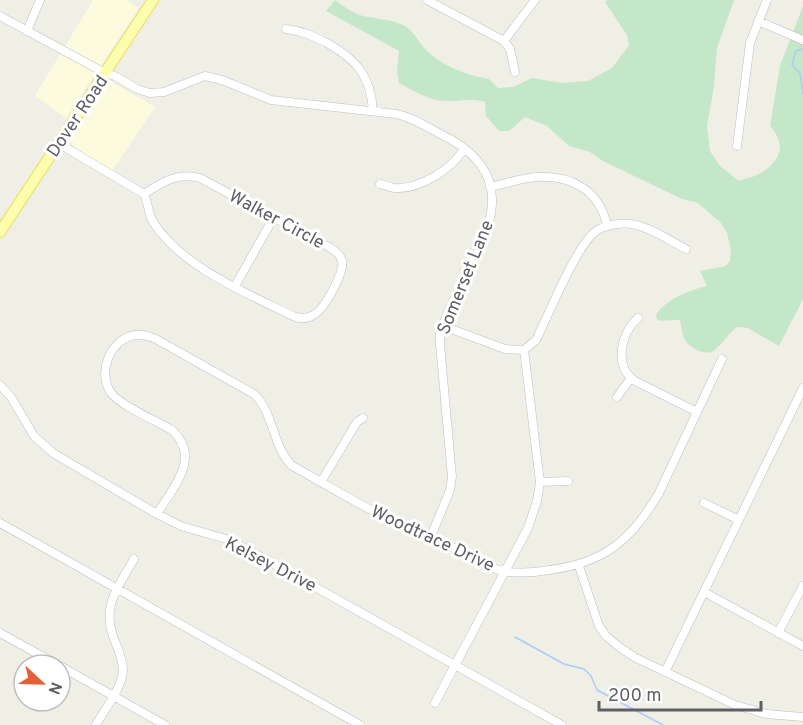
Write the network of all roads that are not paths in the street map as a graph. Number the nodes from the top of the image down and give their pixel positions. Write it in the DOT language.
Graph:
graph roads {
  1 [pos="40,0"];
  2 [pos="153,0"];
  3 [pos="427,0"];
  4 [pos="535,0"];
  5 [pos="767,0"];
  6 [pos="0,16"];
  7 [pos="758,21"];
  8 [pos="286,29"];
  9 [pos="27,31"];
  10 [pos="802,40"];
  11 [pos="504,41"];
  12 [pos="516,72"];
  13 [pos="105,73"];
  14 [pos="373,111"];
  15 [pos="58,143"];
  16 [pos="736,146"];
  17 [pos="464,149"];
  18 [pos="380,184"];
  19 [pos="490,187"];
  20 [pos="144,194"];
  21 [pos="274,217"];
  22 [pos="606,226"];
  23 [pos="0,232"];
  24 [pos="686,249"];
  25 [pos="236,286"];
  26 [pos="638,318"];
  27 [pos="442,326"];
  28 [pos="524,350"];
  29 [pos="722,359"];
  30 [pos="631,378"];
  31 [pos="0,385"];
  32 [pos="803,388"];
  33 [pos="617,397"];
  34 [pos="697,412"];
  35 [pos="363,418"];
  36 [pos="568,481"];
  37 [pos="321,482"];
  38 [pos="540,482"];
  39 [pos="704,503"];
  40 [pos="158,514"];
  41 [pos="739,520"];
  42 [pos="0,522"];
  43 [pos="430,539"];
  44 [pos="135,560"];
  45 [pos="579,566"];
  46 [pos="506,571"];
  47 [pos="803,586"];
  48 [pos="118,588"];
  49 [pos="704,592"];
  50 [pos="0,633"];
  51 [pos="778,633"];
  52 [pos="803,646"];
  53 [pos="37,653"];
  54 [pos="455,665"];
  55 [pos="665,672"];
  56 [pos="72,673"];
  57 [pos="112,696"];
  58 [pos="435,703"];
  59 [pos="803,717"];
  60 [pos="96,725"];
  61 [pos="165,725"];
  62 [pos="360,725"];
  63 [pos="562,725"];
  1 -- 9 [label="street"];
  2 -- 13 [label="main road, Dover Road"];
  3 -- 11 [label="street"];
  4 -- 11 [label="street"];
  5 -- 7 [label="street"];
  6 -- 9 [label="street, Somerset Lane"];
  7 -- 10 [label="street"];
  7 -- 16 [label="street"];
  8 -- 14 [label="street"];
  9 -- 13 [label="street, Somerset Lane"];
  11 -- 12 [label="street"];
  13 -- 14 [label="street, Somerset Lane"];
  13 -- 15 [label="main road, Dover Road"];
  14 -- 17 [label="street, Somerset Lane"];
  15 -- 20 [label="street"];
  15 -- 23 [label="main road, Dover Road"];
  17 -- 18 [label="street"];
  17 -- 19 [label="street, Somerset Lane"];
  19 -- 22 [label="street"];
  19 -- 27 [label="street, Somerset Lane"];
  20 -- 21 [label="street, Walker Circle"];
  20 -- 25 [label="street, Walker Circle"];
  21 -- 25 [label="street"];
  21 -- 25 [label="street, Walker Circle"];
  22 -- 24 [label="street"];
  22 -- 28 [label="street"];
  26 -- 30 [label="street"];
  27 -- 28 [label="street"];
  27 -- 43 [label="street, Somerset Lane"];
  28 -- 38 [label="street"];
  29 -- 34 [label="street, Woodtrace Drive"];
  30 -- 33 [label="street"];
  30 -- 34 [label="street"];
  31 -- 40 [label="street, Kelsey Drive"];
  32 -- 41 [label="street"];
  34 -- 45 [label="street, Woodtrace Drive"];
  35 -- 37 [label="street"];
  36 -- 38 [label="street"];
  37 -- 40 [label="street, Woodtrace Drive"];
  37 -- 43 [label="street, Woodtrace Drive"];
  38 -- 46 [label="street"];
  39 -- 41 [label="street"];
  40 -- 54 [label="street, Kelsey Drive"];
  41 -- 49 [label="street"];
  42 -- 48 [label="street"];
  43 -- 46 [label="street, Woodtrace Drive"];
  44 -- 48 [label="street"];
  45 -- 46 [label="street, Woodtrace Drive"];
  45 -- 55 [label="street"];
  46 -- 54 [label="street"];
  47 -- 51 [label="street"];
  48 -- 57 [label="street"];
  48 -- 62 [label="street"];
  49 -- 51 [label="street"];
  49 -- 55 [label="street"];
  50 -- 53 [label="street"];
  51 -- 52 [label="street"];
  54 -- 58 [label="street"];
  54 -- 63 [label="street, Kelsey Drive"];
  55 -- 59 [label="street"];
  56 -- 57 [label="street"];
  57 -- 60 [label="street"];
  57 -- 61 [label="street"];
}
